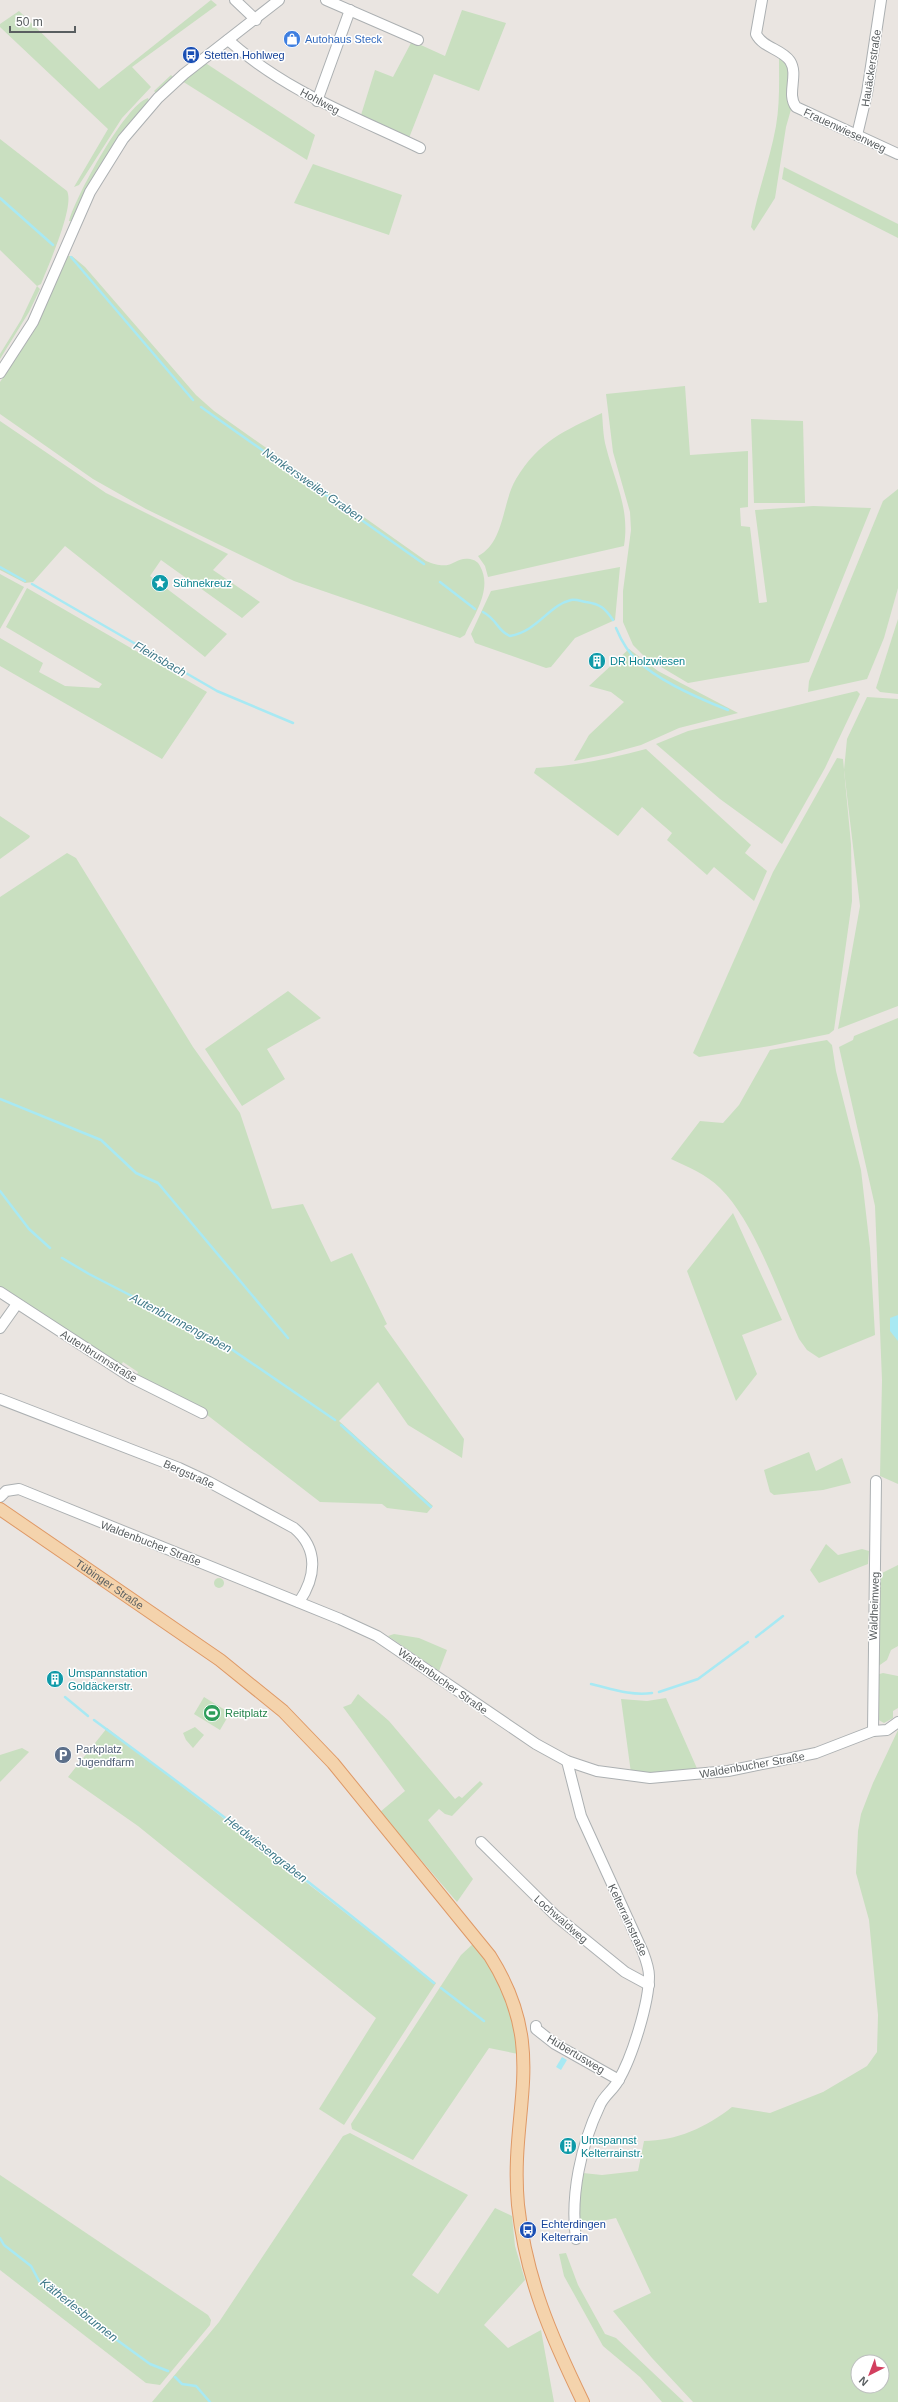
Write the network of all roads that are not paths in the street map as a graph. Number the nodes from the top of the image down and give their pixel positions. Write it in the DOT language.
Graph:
graph roads {
  1 [pos="235,0"];
  2 [pos="279,0"];
  3 [pos="326,0"];
  4 [pos="762,0"];
  5 [pos="881,0"];
  6 [pos="350,10"];
  7 [pos="256,20"];
  8 [pos="228,40"];
  9 [pos="418,40"];
  10 [pos="317,101"];
  11 [pos="857,135"];
  12 [pos="420,148"];
  13 [pos="898,154"];
  14 [pos="0,373"];
  15 [pos="0,1292"];
  16 [pos="17,1304"];
  17 [pos="0,1328"];
  18 [pos="0,1399"];
  19 [pos="202,1413"];
  20 [pos="876,1482"];
  21 [pos="0,1497"];
  22 [pos="0,1509"];
  23 [pos="299,1602"];
  24 [pos="898,1722"];
  25 [pos="873,1731"];
  26 [pos="567,1761"];
  27 [pos="481,1842"];
  28 [pos="648,1985"];
  29 [pos="536,2026"];
  30 [pos="619,2080"];
  31 [pos="576,2238"];
  32 [pos="583,2402"];
  1 -- 7 [label="street"];
  2 -- 7 [label="street"];
  3 -- 6 [label="street"];
  4 -- 11 [label="street, Frauenwiesenweg"];
  5 -- 11 [label="street, Hauäckerstraße"];
  6 -- 9 [label="street"];
  6 -- 10 [label="street"];
  7 -- 8 [label="street"];
  8 -- 10 [label="street, Hohlweg"];
  8 -- 14 [label="street"];
  10 -- 12 [label="street, Hohlweg"];
  11 -- 13 [label="street, Frauenwiesenweg"];
  15 -- 16 [label="street, Autenbrunnstraße"];
  16 -- 17 [label="street"];
  16 -- 19 [label="street, Autenbrunnstraße"];
  18 -- 23 [label="street, Bergstraße"];
  20 -- 25 [label="street, Waldheimweg"];
  21 -- 23 [label="street, Waldenbucher Straße"];
  22 -- 32 [label="main road, Tübinger Straße"];
  23 -- 26 [label="street, Waldenbucher Straße"];
  24 -- 25 [label="street, Waldenbucher Straße"];
  25 -- 26 [label="street, Waldenbucher Straße"];
  26 -- 28 [label="street, Kelterrainstraße"];
  27 -- 28 [label="street, Lochwaldweg"];
  28 -- 30 [label="street, Kelterrainstraße"];
  29 -- 30 [label="street, Hubertusweg"];
  30 -- 31 [label="street, Kelterrainstraße"];
}
